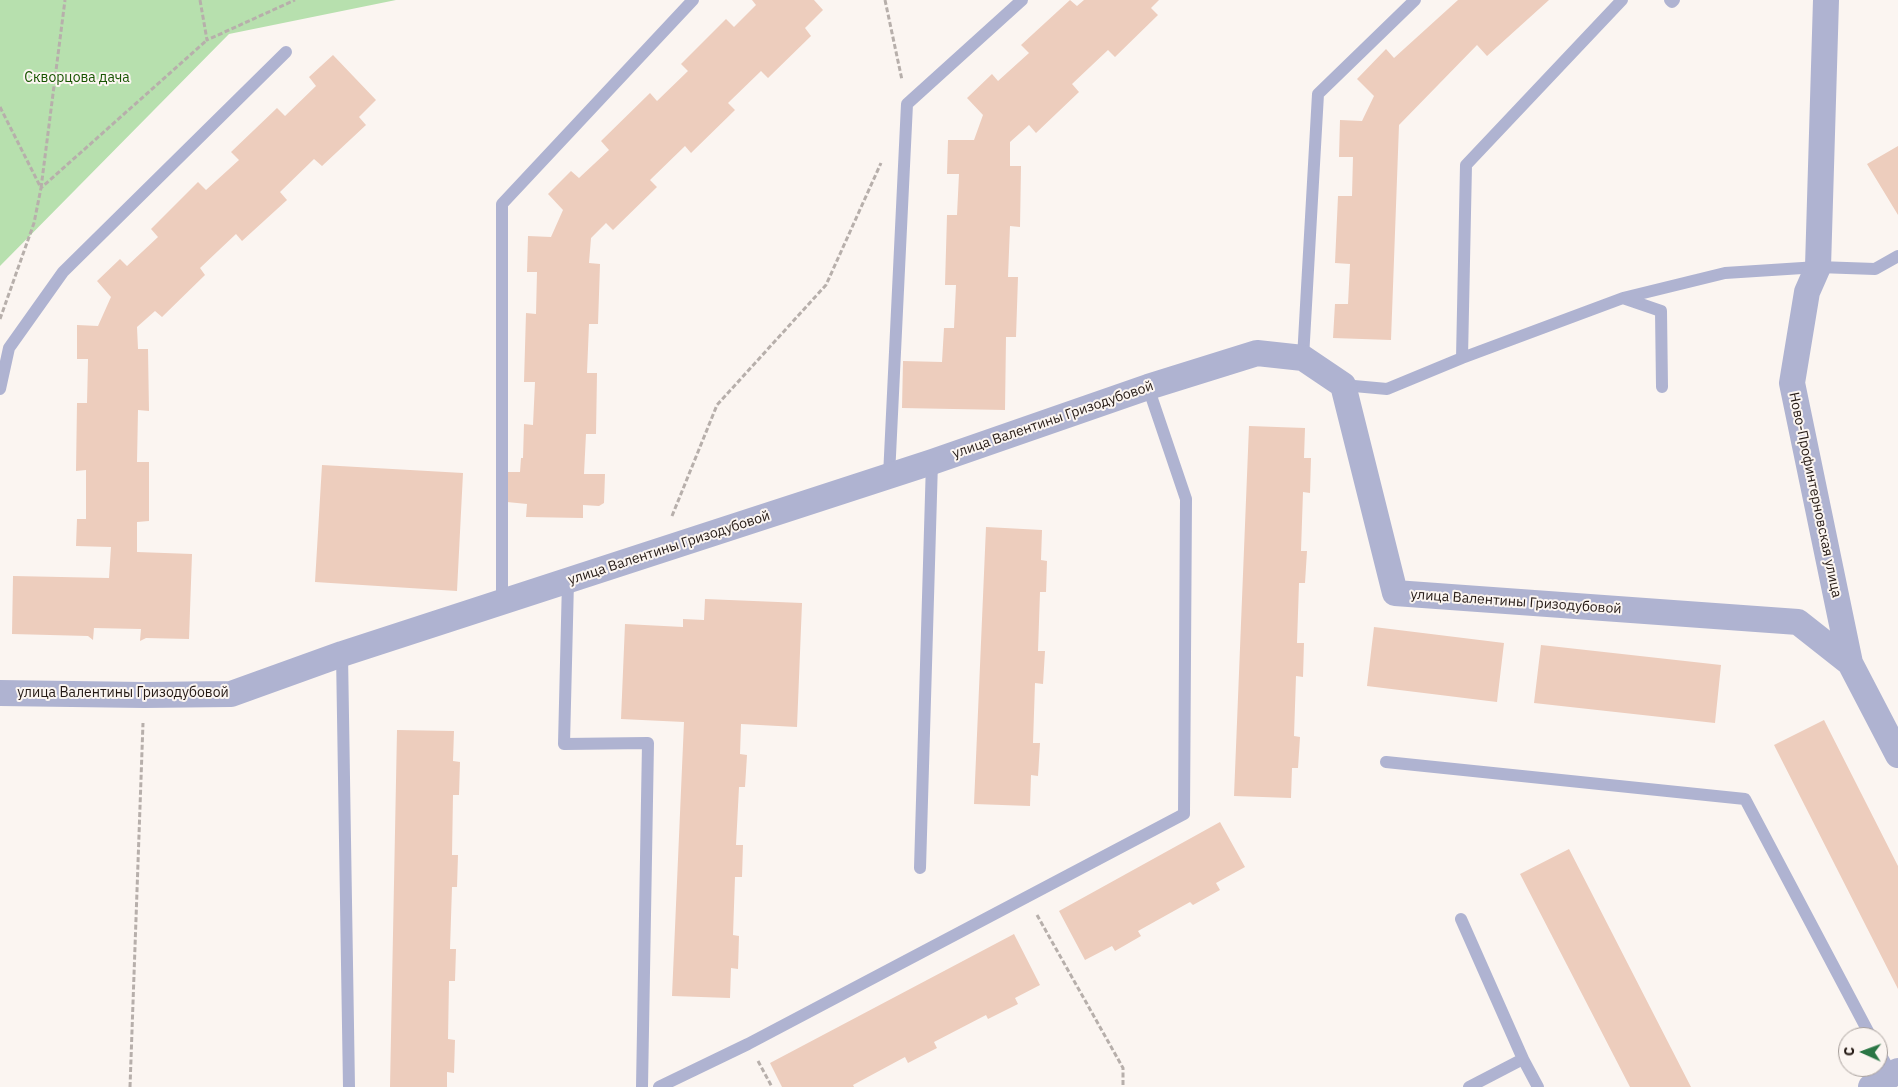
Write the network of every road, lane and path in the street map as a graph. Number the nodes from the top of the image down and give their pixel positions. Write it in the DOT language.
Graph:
graph roads {
  1 [pos="65,0"];
  2 [pos="200,0"];
  3 [pos="295,0"];
  4 [pos="693,0"];
  5 [pos="885,0"];
  6 [pos="1022,0"];
  7 [pos="1415,0"];
  8 [pos="1622,0"];
  9 [pos="1670,0"];
  10 [pos="1674,0"];
  11 [pos="1826,0"];
  12 [pos="207,40"];
  13 [pos="286,52"];
  14 [pos="907,104"];
  15 [pos="0,107"];
  16 [pos="883,158"];
  17 [pos="41,188"];
  18 [pos="1898,256"];
  19 [pos="1818,267"];
  20 [pos="1623,298"];
  21 [pos="0,319"];
  22 [pos="1303,358"];
  23 [pos="1462,358"];
  24 [pos="1343,385"];
  25 [pos="1148,387"];
  26 [pos="1662,387"];
  27 [pos="0,389"];
  28 [pos="932,462"];
  29 [pos="890,476"];
  30 [pos="658,552"];
  31 [pos="568,581"];
  32 [pos="502,603"];
  33 [pos="342,654"];
  34 [pos="1850,663"];
  35 [pos="0,693"];
  36 [pos="144,695"];
  37 [pos="1898,755"];
  38 [pos="1386,762"];
  39 [pos="920,868"];
  40 [pos="1026,896"];
  41 [pos="1461,918"];
  42 [pos="1866,1027"];
  43 [pos="748,1044"];
  44 [pos="1523,1059"];
  45 [pos="130,1087"];
  46 [pos="349,1087"];
  47 [pos="642,1087"];
  48 [pos="659,1087"];
  49 [pos="772,1087"];
  50 [pos="1123,1087"];
  51 [pos="1469,1087"];
  52 [pos="1538,1087"];
  1 -- 17 [label="path"];
  2 -- 12 [label="path"];
  3 -- 12 [label="path"];
  4 -- 32 [label="lane"];
  5 -- 14 [label="path"];
  6 -- 14 [label="lane"];
  7 -- 22 [label="lane"];
  8 -- 23 [label="lane"];
  9 -- 10 [label="lane"];
  11 -- 19 [label="street, Ново-Профинтерновская улица"];
  12 -- 17 [label="path"];
  13 -- 27 [label="lane"];
  14 -- 29 [label="lane"];
  15 -- 17 [label="path"];
  16 -- 30 [label="path"];
  17 -- 21 [label="path"];
  18 -- 19 [label="lane"];
  19 -- 20 [label="lane"];
  19 -- 34 [label="street, Ново-Профинтерновская улица"];
  20 -- 23 [label="lane"];
  20 -- 26 [label="lane"];
  22 -- 24 [label="street, улица Валентины Гризодубовой"];
  22 -- 25 [label="street, улица Валентины Гризодубовой"];
  23 -- 24 [label="lane"];
  24 -- 34 [label="street, улица Валентины Гризодубовой"];
  25 -- 28 [label="street, улица Валентины Гризодубовой"];
  25 -- 40 [label="lane"];
  28 -- 29 [label="street, улица Валентины Гризодубовой"];
  28 -- 39 [label="lane"];
  29 -- 30 [label="street, улица Валентины Гризодубовой"];
  30 -- 31 [label="street, улица Валентины Гризодубовой"];
  31 -- 32 [label="street, улица Валентины Гризодубовой"];
  31 -- 47 [label="lane"];
  32 -- 33 [label="street, улица Валентины Гризодубовой"];
  33 -- 36 [label="street, улица Валентины Гризодубовой"];
  33 -- 46 [label="lane"];
  34 -- 37 [label="street, улица Валентины Гризодубовой"];
  35 -- 36 [label="street, улица Валентины Гризодубовой"];
  36 -- 45 [label="path"];
  38 -- 42 [label="lane"];
  40 -- 43 [label="lane"];
  40 -- 50 [label="path"];
  41 -- 44 [label="lane"];
  43 -- 48 [label="lane"];
  43 -- 49 [label="path"];
  44 -- 51 [label="lane"];
  44 -- 52 [label="lane"];
}
